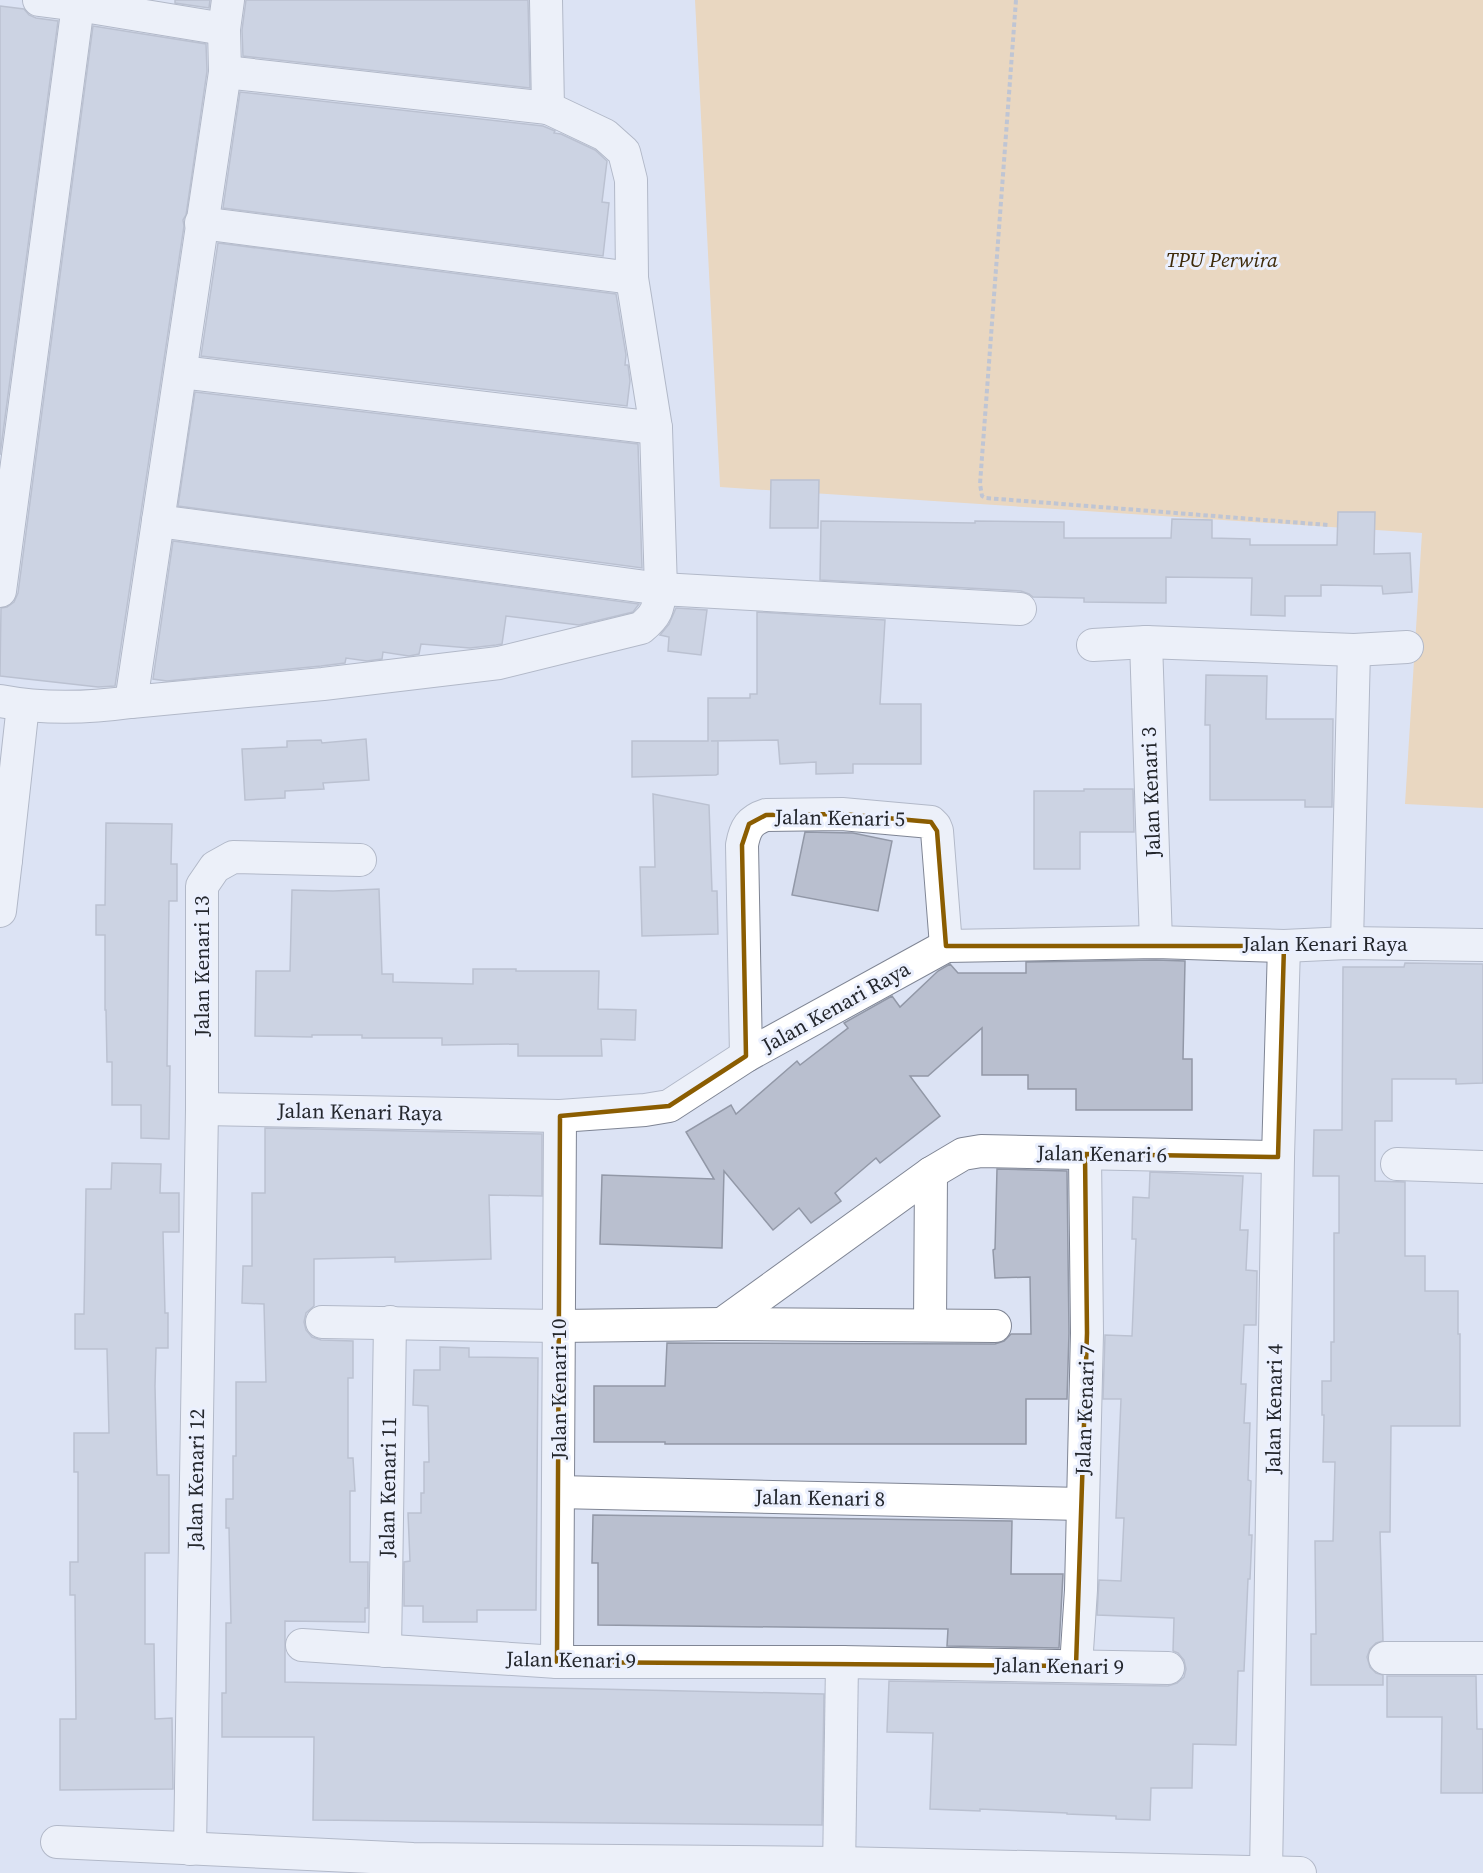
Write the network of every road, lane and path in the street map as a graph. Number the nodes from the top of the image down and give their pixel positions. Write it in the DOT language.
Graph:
graph roads {
  1 [pos="39,0"];
  2 [pos="546,0"];
  3 [pos="1016,0"];
  4 [pos="78,5"];
  5 [pos="226,15"];
  6 [pos="225,72"];
  7 [pos="548,108"];
  8 [pos="201,223"];
  9 [pos="632,278"];
  10 [pos="181,372"];
  11 [pos="656,428"];
  12 [pos="158,521"];
  13 [pos="1328,525"];
  14 [pos="661,589"];
  15 [pos="0,591"];
  16 [pos="1020,609"];
  17 [pos="1146,642"];
  18 [pos="1093,645"];
  19 [pos="1407,647"];
  20 [pos="1354,650"];
  21 [pos="131,702"];
  22 [pos="11,703"];
  23 [pos="3,859"];
  24 [pos="360,860"];
  25 [pos="0,911"];
  26 [pos="1156,942"];
  27 [pos="1347,943"];
  28 [pos="1483,945"];
  29 [pos="946,946"];
  30 [pos="1284,946"];
  31 [pos="746,1056"];
  32 [pos="202,1109"];
  33 [pos="560,1116"];
  34 [pos="1085,1154"];
  35 [pos="1278,1157"];
  36 [pos="1397,1164"];
  37 [pos="1483,1167"];
  38 [pos="931,1173"];
  39 [pos="322,1322"];
  40 [pos="390,1322"];
  41 [pos="722,1324"];
  42 [pos="930,1325"];
  43 [pos="559,1326"];
  44 [pos="995,1326"];
  45 [pos="558,1492"];
  46 [pos="1082,1504"];
  47 [pos="302,1645"];
  48 [pos="385,1651"];
  49 [pos="1385,1658"];
  50 [pos="1483,1658"];
  51 [pos="557,1662"];
  52 [pos="842,1662"];
  53 [pos="1076,1666"];
  54 [pos="1168,1668"];
  55 [pos="57,1842"];
  56 [pos="190,1849"];
  57 [pos="413,1866"];
  58 [pos="839,1868"];
  59 [pos="1266,1873"];
  60 [pos="1300,1873"];
  1 -- 4 [label="street"];
  2 -- 7 [label="street"];
  3 -- 13 [label="path"];
  4 -- 5 [label="street"];
  4 -- 15 [label="street"];
  5 -- 6 [label="street"];
  6 -- 7 [label="street"];
  6 -- 8 [label="street"];
  7 -- 9 [label="street"];
  8 -- 9 [label="street"];
  8 -- 10 [label="street"];
  9 -- 11 [label="street"];
  10 -- 11 [label="street"];
  10 -- 12 [label="street"];
  11 -- 14 [label="street"];
  12 -- 14 [label="street"];
  12 -- 21 [label="street"];
  14 -- 16 [label="street"];
  14 -- 21 [label="street"];
  17 -- 18 [label="street"];
  17 -- 20 [label="street"];
  17 -- 26 [label="street, Jalan Kenari 3"];
  19 -- 20 [label="street"];
  20 -- 27 [label="street"];
  21 -- 22 [label="street"];
  22 -- 23 [label="street"];
  23 -- 25 [label="street"];
  24 -- 32 [label="street, Jalan Kenari 13"];
  26 -- 29 [label="street, Jalan Kenari Raya"];
  26 -- 30 [label="street, Jalan Kenari Raya"];
  27 -- 28 [label="street, Jalan Kenari Raya"];
  27 -- 30 [label="street, Jalan Kenari Raya"];
  29 -- 31 [label="street, Jalan Kenari Raya"];
  29 -- 31 [label="street, Jalan Kenari 5"];
  30 -- 35 [label="street, Jalan Kenari 4"];
  31 -- 33 [label="street, Jalan Kenari Raya"];
  32 -- 33 [label="street, Jalan Kenari Raya"];
  32 -- 56 [label="street, Jalan Kenari 12"];
  33 -- 43 [label="street, Jalan Kenari 10"];
  34 -- 35 [label="street, Jalan Kenari 6"];
  34 -- 38 [label="street, Jalan Kenari 6"];
  34 -- 46 [label="street, Jalan Kenari 7"];
  35 -- 59 [label="street, Jalan Kenari 4"];
  36 -- 37 [label="street"];
  38 -- 41 [label="street, Jalan Kenari 6"];
  38 -- 42 [label="street"];
  39 -- 40 [label="street"];
  40 -- 43 [label="street"];
  40 -- 48 [label="street, Jalan Kenari 11"];
  41 -- 42 [label="street"];
  41 -- 43 [label="street"];
  42 -- 44 [label="street"];
  43 -- 45 [label="street, Jalan Kenari 10"];
  45 -- 46 [label="street, Jalan Kenari 8"];
  45 -- 51 [label="street, Jalan Kenari 10"];
  46 -- 53 [label="street, Jalan Kenari 7"];
  47 -- 48 [label="street, Jalan Kenari 9"];
  48 -- 51 [label="street, Jalan Kenari 9"];
  49 -- 50 [label="street"];
  51 -- 52 [label="street, Jalan Kenari 9"];
  52 -- 53 [label="street, Jalan Kenari 9"];
  52 -- 58 [label="street"];
  53 -- 54 [label="street, Jalan Kenari 9"];
  55 -- 56 [label="street"];
  56 -- 57 [label="street"];
  57 -- 58 [label="street"];
  58 -- 59 [label="street"];
  59 -- 60 [label="street"];
}
